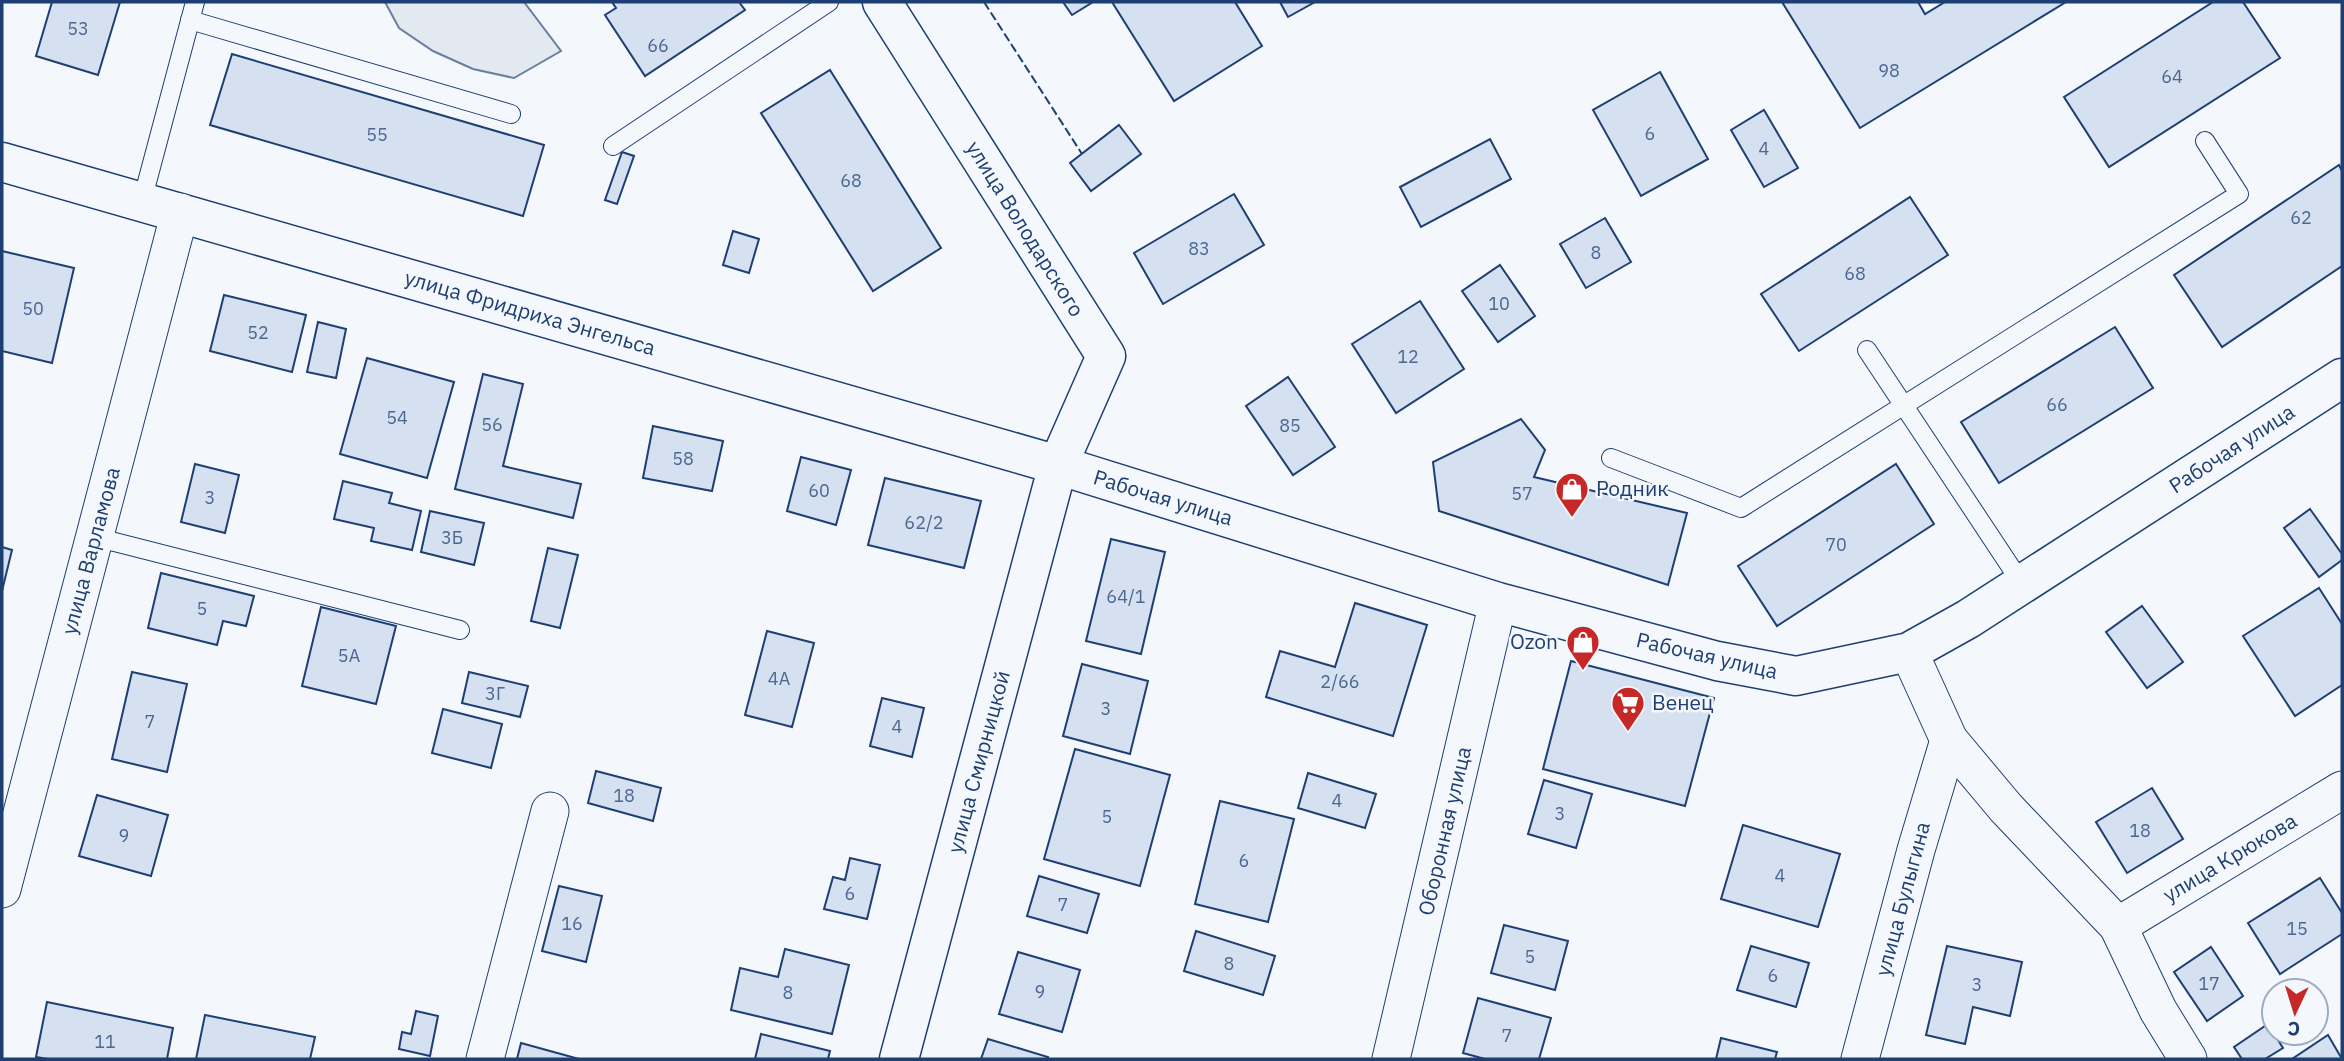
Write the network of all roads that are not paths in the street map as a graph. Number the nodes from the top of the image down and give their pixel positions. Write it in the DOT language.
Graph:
graph roads {
  1 [pos="195,2"];
  2 [pos="828,2"];
  3 [pos="882,2"];
  4 [pos="190,20"];
  5 [pos="511,114"];
  6 [pos="2205,141"];
  7 [pos="613,146"];
  8 [pos="2,162"];
  9 [pos="142,201"];
  10 [pos="180,212"];
  11 [pos="1867,350"];
  12 [pos="2342,378"];
  13 [pos="1904,405"];
  14 [pos="1611,458"];
  15 [pos="1058,465"];
  16 [pos="94,537"];
  17 [pos="2022,584"];
  18 [pos="1499,602"];
  19 [pos="460,630"];
  20 [pos="1909,652"];
  21 [pos="1950,740"];
  22 [pos="2342,790"];
  23 [pos="550,811"];
  24 [pos="2,889"];
  25 [pos="2118,926"];
  26 [pos="485,1059"];
  27 [pos="900,1059"];
  28 [pos="1391,1059"];
  29 [pos="1860,1059"];
  30 [pos="2188,1059"];
  1 -- 4 [label="lane"];
  2 -- 7 [label="lane"];
  3 -- 15 [label="main road, улица Володарского"];
  4 -- 5 [label="lane"];
  4 -- 9 [label="lane"];
  6 -- 13 [label="lane"];
  8 -- 9 [label="main road, улица Фридриха Энгельса"];
  9 -- 10 [label="main road, улица Фридриха Энгельса"];
  10 -- 15 [label="main road, улица Фридриха Энгельса"];
  10 -- 16 [label="street, улица Варламова"];
  11 -- 13 [label="lane"];
  12 -- 17 [label="main road, Рабочая улица"];
  13 -- 14 [label="lane"];
  13 -- 17 [label="lane"];
  15 -- 18 [label="main road, Рабочая улица"];
  15 -- 27 [label="main road, улица Смирницкой"];
  16 -- 19 [label="lane"];
  16 -- 24 [label="street, улица Варламова"];
  17 -- 20 [label="main road, Рабочая улица"];
  18 -- 20 [label="main road, Рабочая улица"];
  18 -- 28 [label="street, Оборонная улица"];
  20 -- 21 [label="street"];
  21 -- 25 [label="street"];
  21 -- 29 [label="street, улица Булыгина"];
  22 -- 25 [label="street, улица Крюкова"];
  23 -- 26 [label="street"];
  25 -- 30 [label="street"];
}
